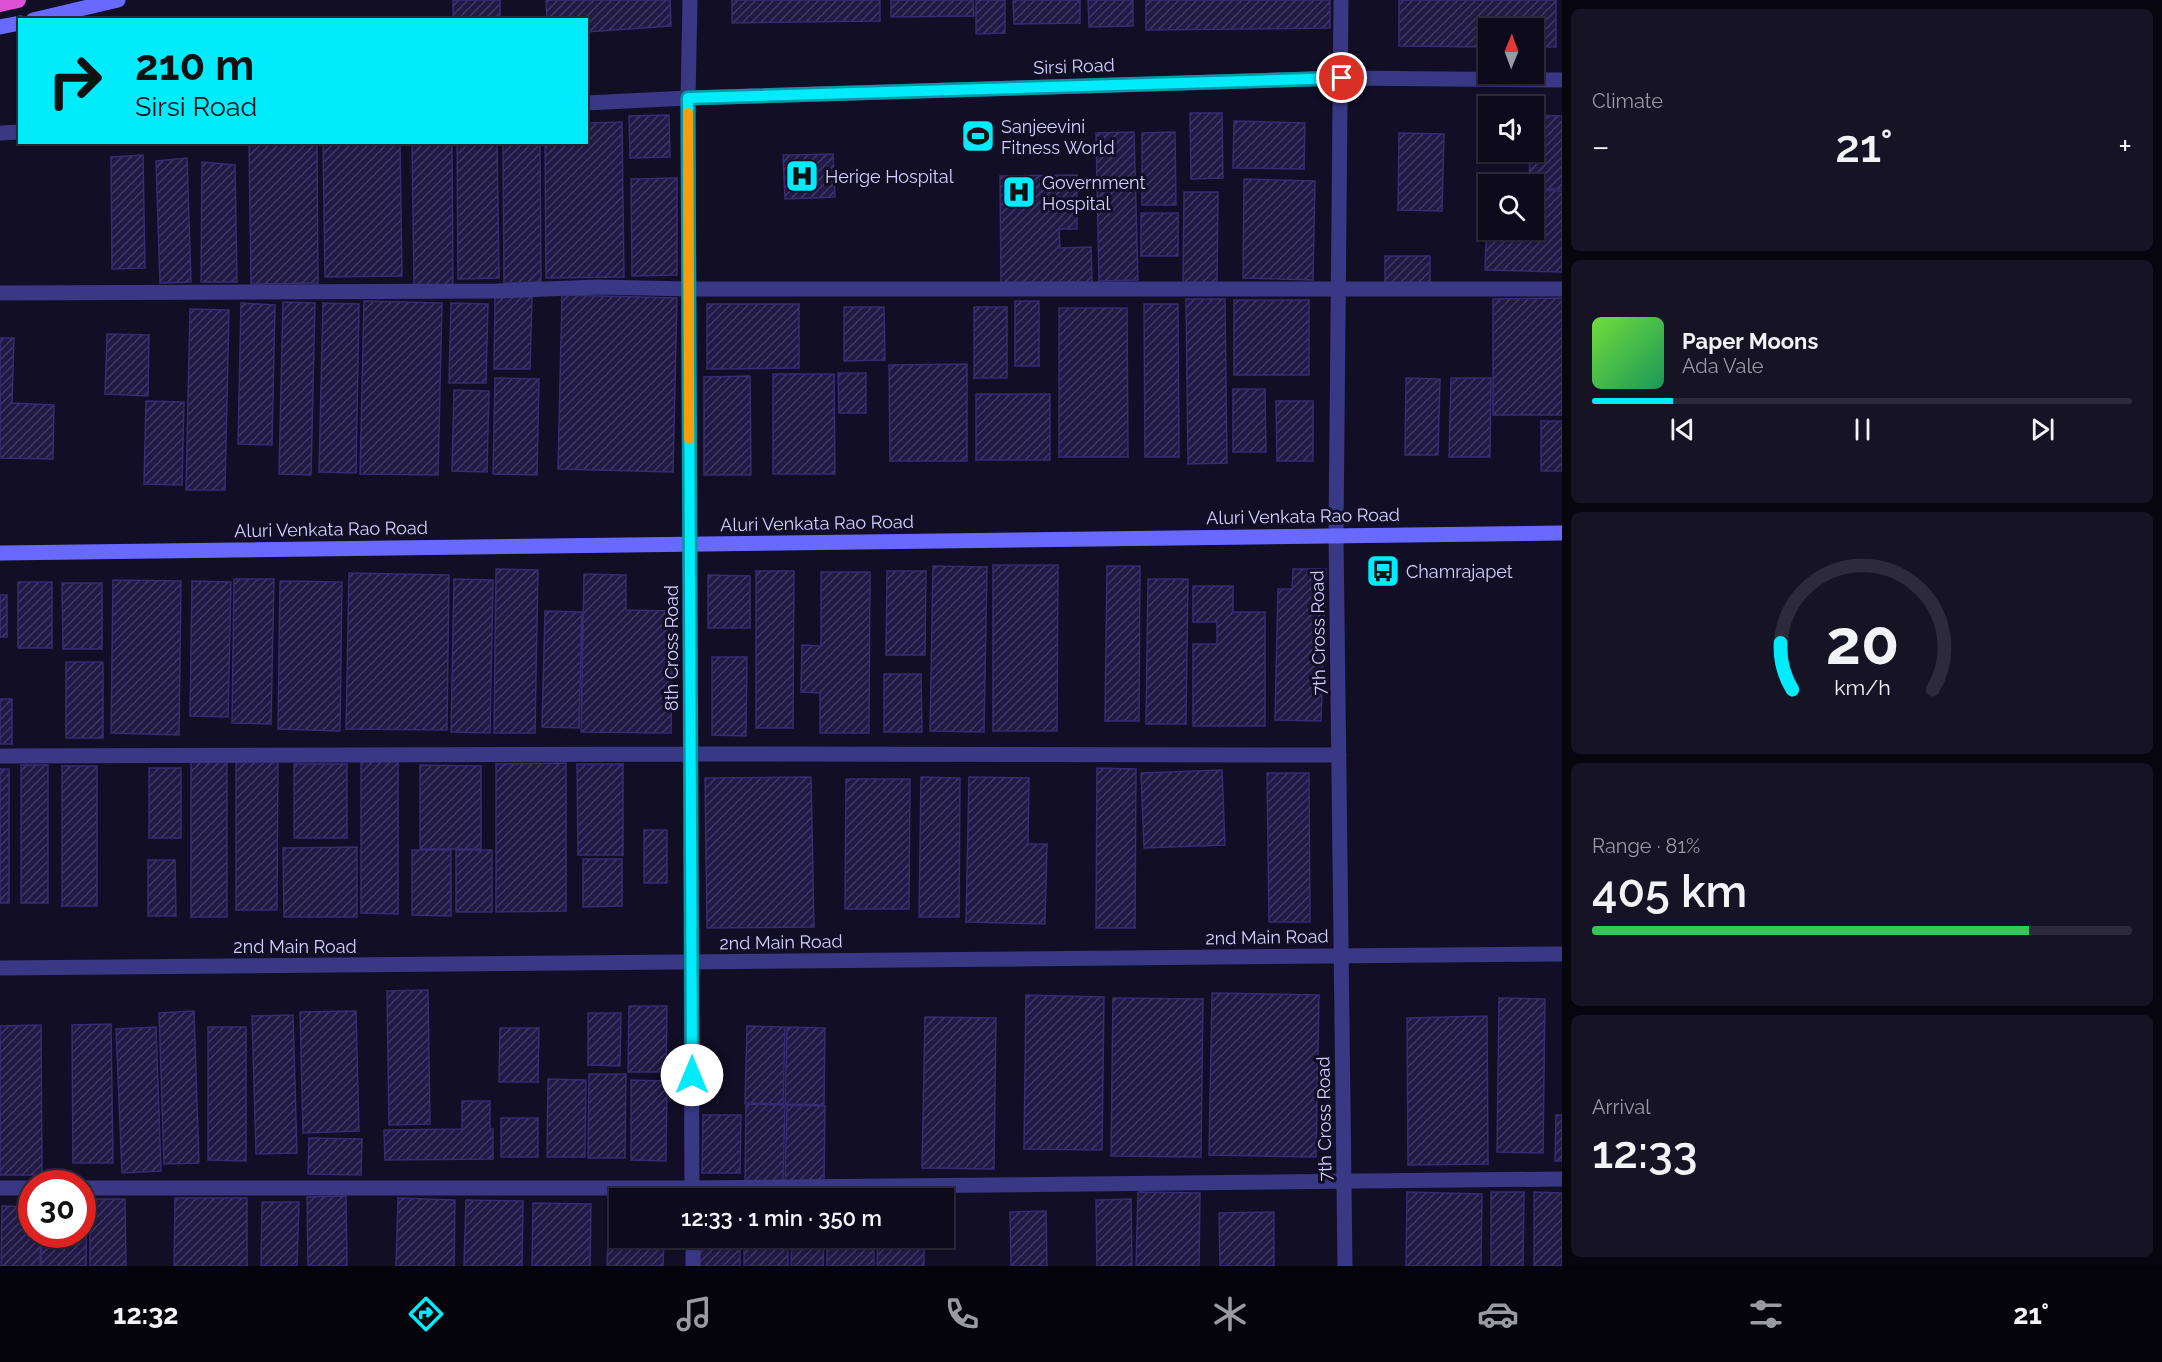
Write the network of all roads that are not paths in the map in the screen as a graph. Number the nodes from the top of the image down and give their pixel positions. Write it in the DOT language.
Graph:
graph roads {
  1 [pos="18,0"];
  2 [pos="118,0"];
  3 [pos="690,0"];
  4 [pos="1341,0"];
  5 [pos="0,4"];
  6 [pos="42,18"];
  7 [pos="18,23"];
  8 [pos="0,27"];
  9 [pos="1342,78"];
  10 [pos="1562,80"];
  11 [pos="688,98"];
  12 [pos="588,103"];
  13 [pos="18,132"];
  14 [pos="0,133"];
  15 [pos="688,289"];
  16 [pos="1562,289"];
  17 [pos="1340,290"];
  18 [pos="0,293"];
  19 [pos="1562,532"];
  20 [pos="1336,536"];
  21 [pos="690,544"];
  22 [pos="0,553"];
  23 [pos="691,754"];
  24 [pos="1339,755"];
  25 [pos="0,756"];
  26 [pos="1562,954"];
  27 [pos="1341,956"];
  28 [pos="691,962"];
  29 [pos="0,968"];
  30 [pos="1562,1179"];
  31 [pos="1344,1182"];
  32 [pos="0,1188"];
  33 [pos="18,1188"];
  34 [pos="96,1188"];
  35 [pos="692,1188"];
  36 [pos="954,1189"];
  37 [pos="609,1192"];
  38 [pos="693,1248"];
  39 [pos="693,1266"];
  40 [pos="1345,1266"];
  1 -- 5 [label="highway"];
  2 -- 6 [label="main road"];
  3 -- 11 [label="street, 8th Cross Road"];
  4 -- 9 [label="street, 7th Cross Road"];
  7 -- 8 [label="main road"];
  9 -- 10 [label="street, Sirsi Road"];
  9 -- 11 [label="street, Sirsi Road"];
  9 -- 17 [label="street, 7th Cross Road"];
  11 -- 12 [label="street, Sirsi Road"];
  11 -- 15 [label="street, 8th Cross Road"];
  13 -- 14 [label="street"];
  15 -- 17 [label="street"];
  15 -- 18 [label="street"];
  15 -- 21 [label="street, 8th Cross Road"];
  16 -- 17 [label="street"];
  17 -- 20 [label="street, 7th Cross Road"];
  19 -- 20 [label="main road, Aluri Venkata Rao Road"];
  20 -- 21 [label="main road, Aluri Venkata Rao Road"];
  20 -- 24 [label="street, 7th Cross Road"];
  21 -- 22 [label="main road, Aluri Venkata Rao Road"];
  21 -- 23 [label="street, 8th Cross Road"];
  23 -- 24 [label="street"];
  23 -- 25 [label="street"];
  23 -- 28 [label="street, 8th Cross Road"];
  24 -- 27 [label="street, 7th Cross Road"];
  26 -- 27 [label="street, 2nd Main Road"];
  27 -- 28 [label="street, 2nd Main Road"];
  27 -- 31 [label="street, 7th Cross Road"];
  28 -- 29 [label="street, 2nd Main Road"];
  28 -- 35 [label="street, 8th Cross Road"];
  30 -- 31 [label="street"];
  31 -- 36 [label="street"];
  31 -- 40 [label="street, 7th Cross Road"];
  32 -- 33 [label="street"];
  34 -- 37 [label="street"];
  38 -- 39 [label="street"];
}
